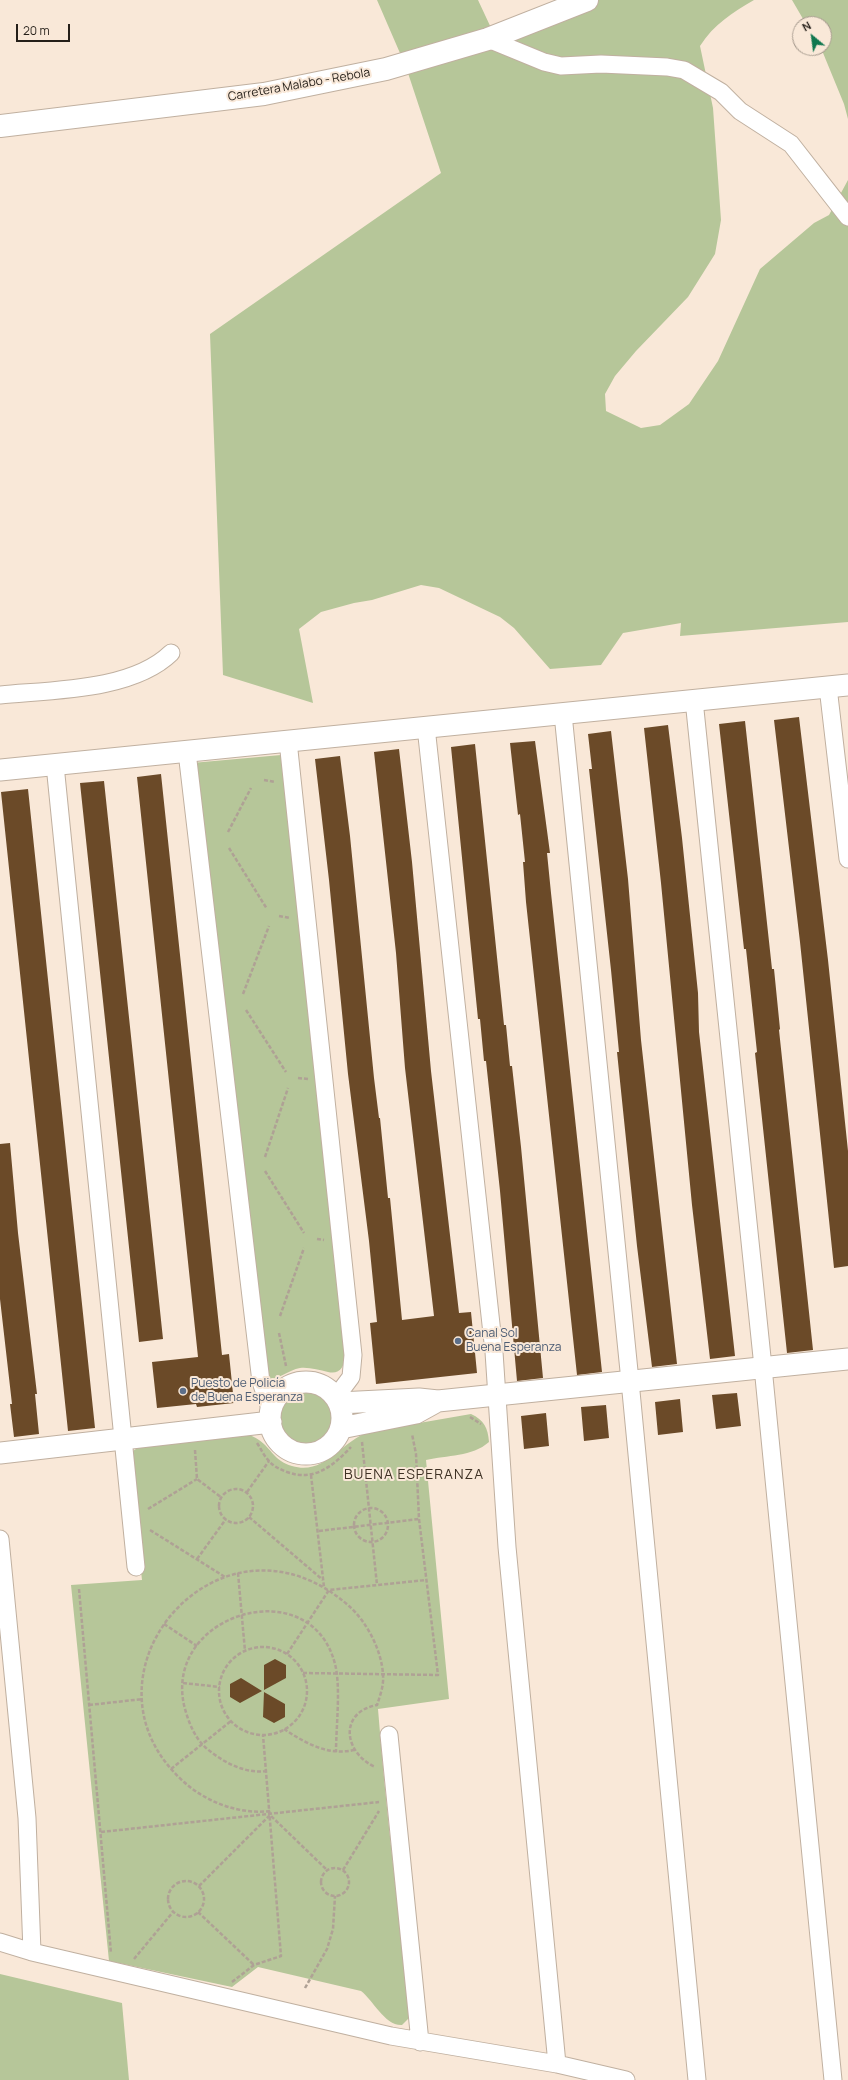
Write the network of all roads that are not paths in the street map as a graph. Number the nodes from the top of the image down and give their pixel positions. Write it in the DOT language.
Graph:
graph roads {
  1 [pos="587,0"];
  2 [pos="488,39"];
  3 [pos="0,126"];
  4 [pos="848,217"];
  5 [pos="171,653"];
  6 [pos="848,685"];
  7 [pos="828,687"];
  8 [pos="0,695"];
  9 [pos="694,700"];
  10 [pos="563,714"];
  11 [pos="426,727"];
  12 [pos="288,741"];
  13 [pos="187,752"];
  14 [pos="55,765"];
  15 [pos="0,770"];
  16 [pos="848,859"];
  17 [pos="848,1359"];
  18 [pos="763,1367"];
  19 [pos="630,1381"];
  20 [pos="496,1396"];
  21 [pos="337,1400"];
  22 [pos="438,1401"];
  23 [pos="271,1416"];
  24 [pos="348,1435"];
  25 [pos="123,1439"];
  26 [pos="0,1453"];
  27 [pos="0,1539"];
  28 [pos="136,1567"];
  29 [pos="389,1735"];
  30 [pos="0,1942"];
  31 [pos="32,1952"];
  32 [pos="420,2042"];
  33 [pos="557,2064"];
  34 [pos="626,2080"];
  35 [pos="697,2080"];
  36 [pos="833,2080"];
  1 -- 2 [label="main road, Carretera Malabo - Rebola"];
  2 -- 3 [label="main road, Carretera Malabo - Rebola"];
  2 -- 4 [label="street"];
  5 -- 8 [label="street"];
  6 -- 7 [label="street"];
  7 -- 9 [label="street"];
  7 -- 16 [label="street"];
  9 -- 10 [label="street"];
  9 -- 18 [label="street"];
  10 -- 11 [label="street"];
  10 -- 19 [label="street"];
  11 -- 12 [label="street"];
  11 -- 20 [label="street"];
  12 -- 13 [label="street"];
  12 -- 21 [label="street"];
  13 -- 14 [label="street"];
  13 -- 23 [label="street"];
  14 -- 15 [label="street"];
  14 -- 25 [label="street"];
  17 -- 18 [label="street"];
  18 -- 19 [label="street"];
  18 -- 36 [label="street"];
  19 -- 20 [label="street"];
  19 -- 35 [label="street"];
  20 -- 22 [label="street"];
  20 -- 33 [label="street"];
  21 -- 22 [label="street"];
  21 -- 23 [label="street"];
  21 -- 24 [label="street"];
  22 -- 24 [label="street"];
  23 -- 24 [label="street"];
  23 -- 25 [label="street"];
  25 -- 26 [label="street"];
  25 -- 28 [label="street"];
  27 -- 31 [label="street"];
  29 -- 32 [label="street"];
  30 -- 31 [label="street"];
  31 -- 32 [label="street"];
  32 -- 33 [label="street"];
  33 -- 34 [label="street"];
}
